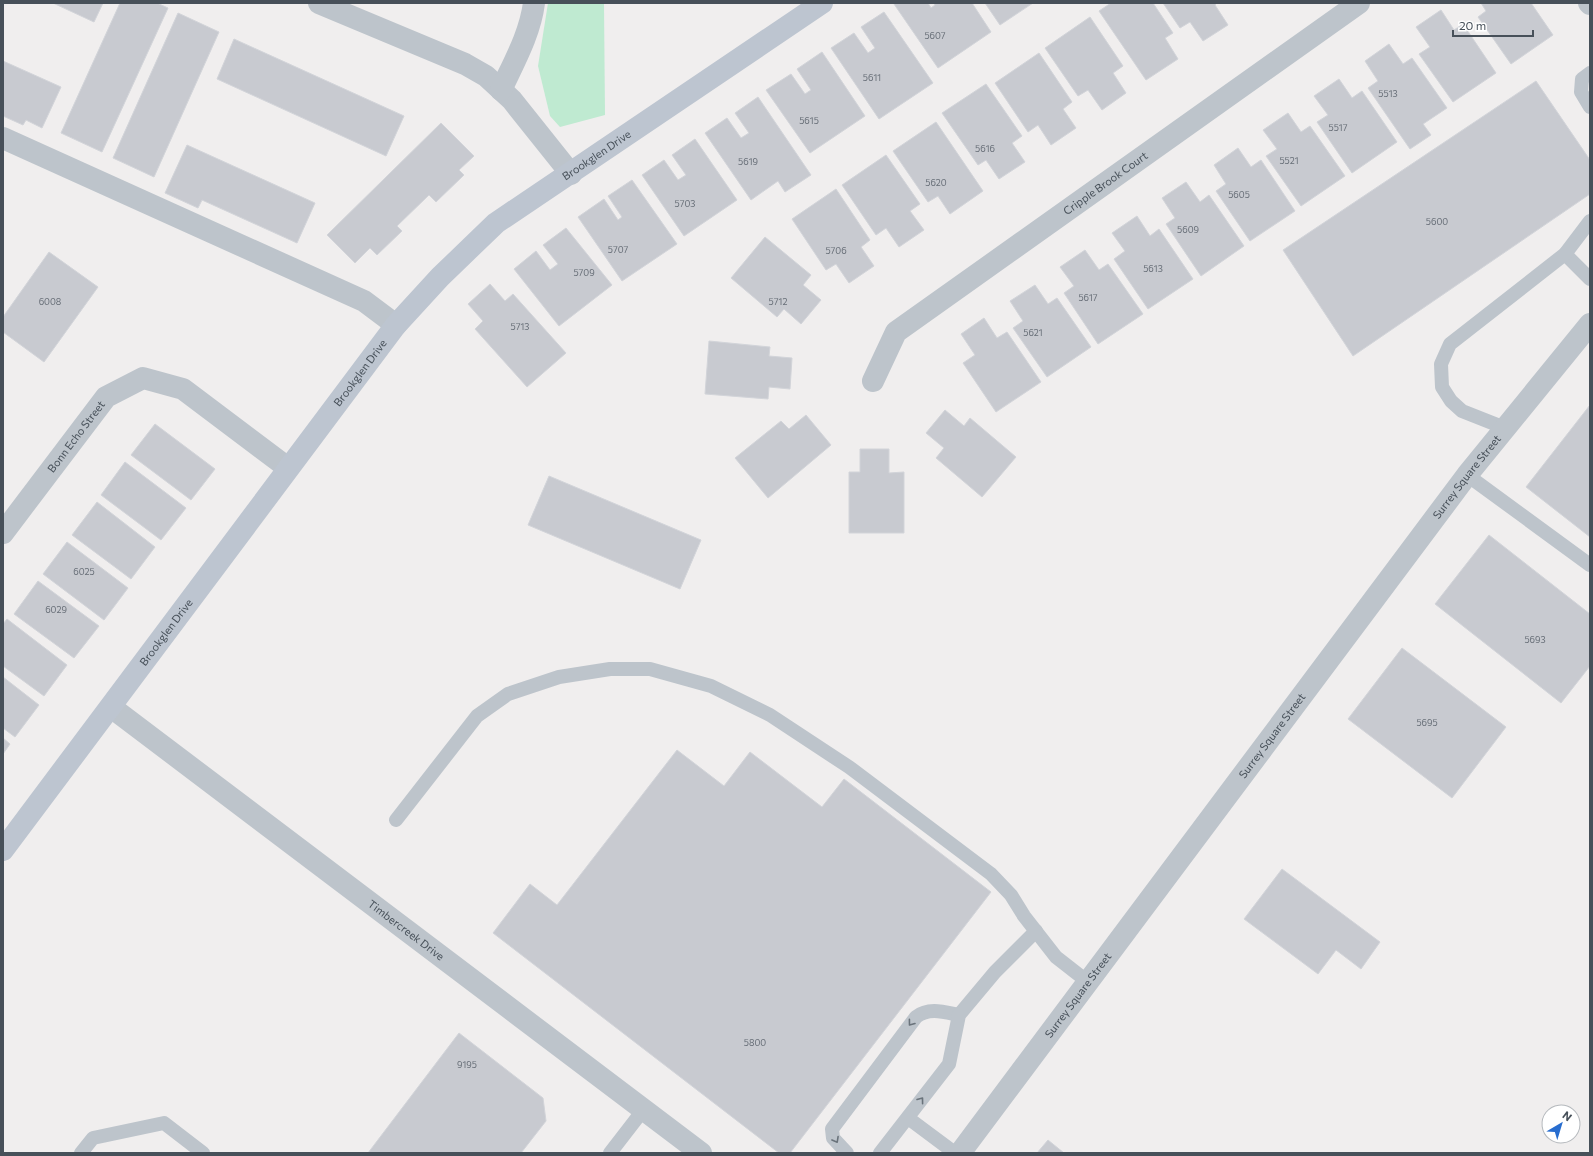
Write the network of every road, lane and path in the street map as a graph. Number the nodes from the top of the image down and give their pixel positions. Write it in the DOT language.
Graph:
graph roads {
  1 [pos="319,3"];
  2 [pos="534,3"];
  3 [pos="822,3"];
  4 [pos="1359,3"];
  5 [pos="1590,73"];
  6 [pos="501,90"];
  7 [pos="1590,107"];
  8 [pos="3,138"];
  9 [pos="571,174"];
  10 [pos="1590,221"];
  11 [pos="1565,254"];
  12 [pos="1590,278"];
  13 [pos="1590,324"];
  14 [pos="396,325"];
  15 [pos="873,381"];
  16 [pos="1505,428"];
  17 [pos="288,468"];
  18 [pos="1467,476"];
  19 [pos="3,533"];
  20 [pos="1590,565"];
  21 [pos="111,707"];
  22 [pos="396,820"];
  23 [pos="3,850"];
  24 [pos="1036,931"];
  25 [pos="1088,982"];
  26 [pos="959,1015"];
  27 [pos="644,1109"];
  28 [pos="908,1118"];
  29 [pos="81,1153"];
  30 [pos="203,1153"];
  31 [pos="610,1153"];
  32 [pos="701,1153"];
  33 [pos="847,1153"];
  34 [pos="880,1153"];
  35 [pos="955,1153"];
  36 [pos="960,1153"];
  1 -- 6 [label="street"];
  2 -- 6 [label="street"];
  3 -- 9 [label="street, Brookglen Drive"];
  4 -- 15 [label="street, Cripple Brook Court"];
  5 -- 7 [label="lane"];
  6 -- 9 [label="street"];
  8 -- 14 [label="street"];
  9 -- 14 [label="street, Brookglen Drive"];
  10 -- 11 [label="lane"];
  11 -- 12 [label="lane"];
  11 -- 16 [label="lane"];
  13 -- 16 [label="street, Surrey Square Street"];
  14 -- 17 [label="street, Brookglen Drive"];
  16 -- 18 [label="street, Surrey Square Street"];
  17 -- 19 [label="street, Bonn Echo Street"];
  17 -- 21 [label="street, Brookglen Drive"];
  18 -- 20 [label="lane"];
  18 -- 25 [label="street, Surrey Square Street"];
  21 -- 23 [label="street, Brookglen Drive"];
  21 -- 27 [label="street, Timbercreek Drive"];
  22 -- 24 [label="lane"];
  24 -- 25 [label="lane"];
  24 -- 26 [label="lane"];
  25 -- 36 [label="street, Surrey Square Street"];
  28 -- 26 [label="lane, one-way"];
  26 -- 33 [label="lane, one-way"];
  27 -- 31 [label="lane"];
  27 -- 32 [label="street, Timbercreek Drive"];
  28 -- 34 [label="lane"];
  28 -- 35 [label="lane"];
  29 -- 30 [label="lane"];
}
